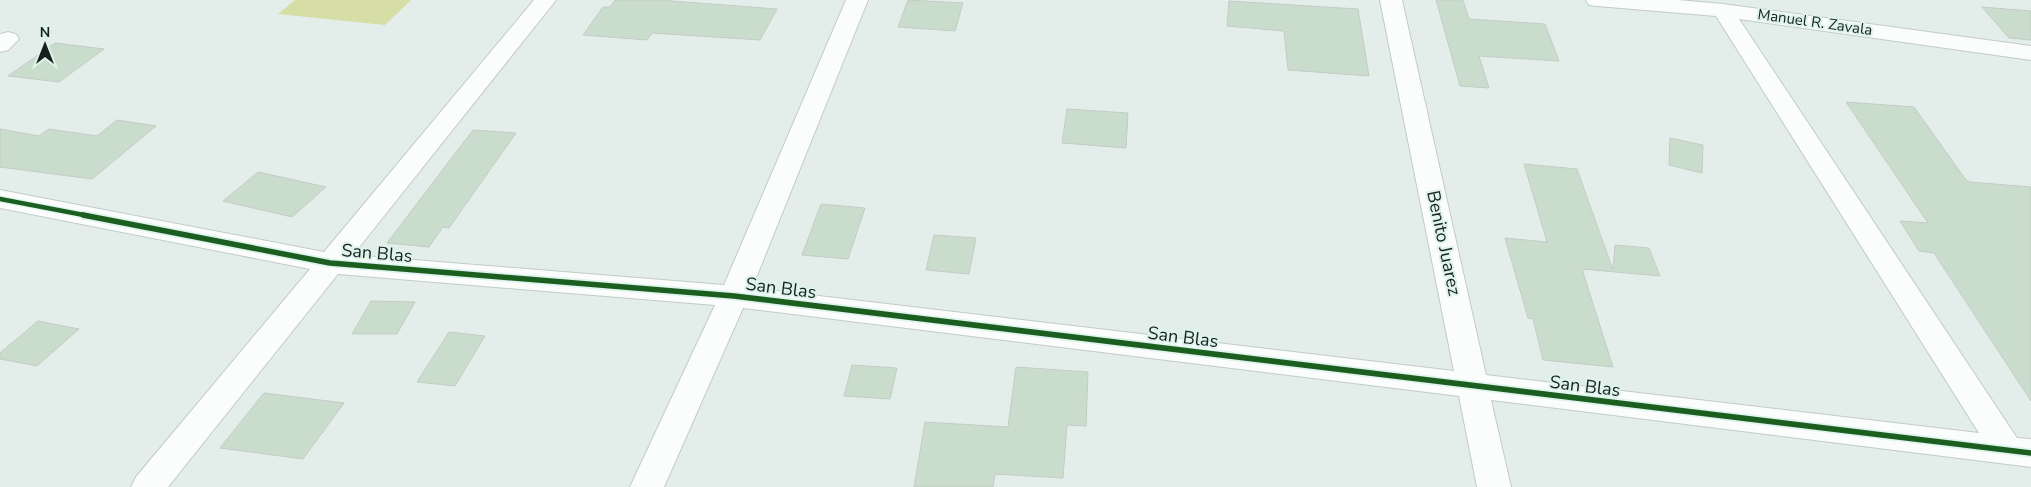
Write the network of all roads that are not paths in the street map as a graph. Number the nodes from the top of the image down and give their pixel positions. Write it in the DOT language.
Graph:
graph roads {
  1 [pos="545,0"];
  2 [pos="857,0"];
  3 [pos="1391,0"];
  4 [pos="1597,0"];
  5 [pos="1723,10"];
  6 [pos="2031,53"];
  7 [pos="0,199"];
  8 [pos="330,263"];
  9 [pos="734,296"];
  10 [pos="1474,387"];
  11 [pos="2019,452"];
  12 [pos="148,487"];
  13 [pos="647,487"];
  14 [pos="1494,487"];
  1 -- 8 [label="street"];
  2 -- 9 [label="street"];
  3 -- 10 [label="street, Benito Juarez"];
  4 -- 5 [label="street, Manuel R. Zavala"];
  5 -- 6 [label="street, Manuel R. Zavala"];
  5 -- 11 [label="street"];
  7 -- 8 [label="street, San Blas"];
  8 -- 9 [label="street, San Blas"];
  8 -- 12 [label="street"];
  9 -- 10 [label="street, San Blas"];
  9 -- 13 [label="street"];
  10 -- 11 [label="street, San Blas"];
  10 -- 14 [label="street, Benito Juarez"];
}
